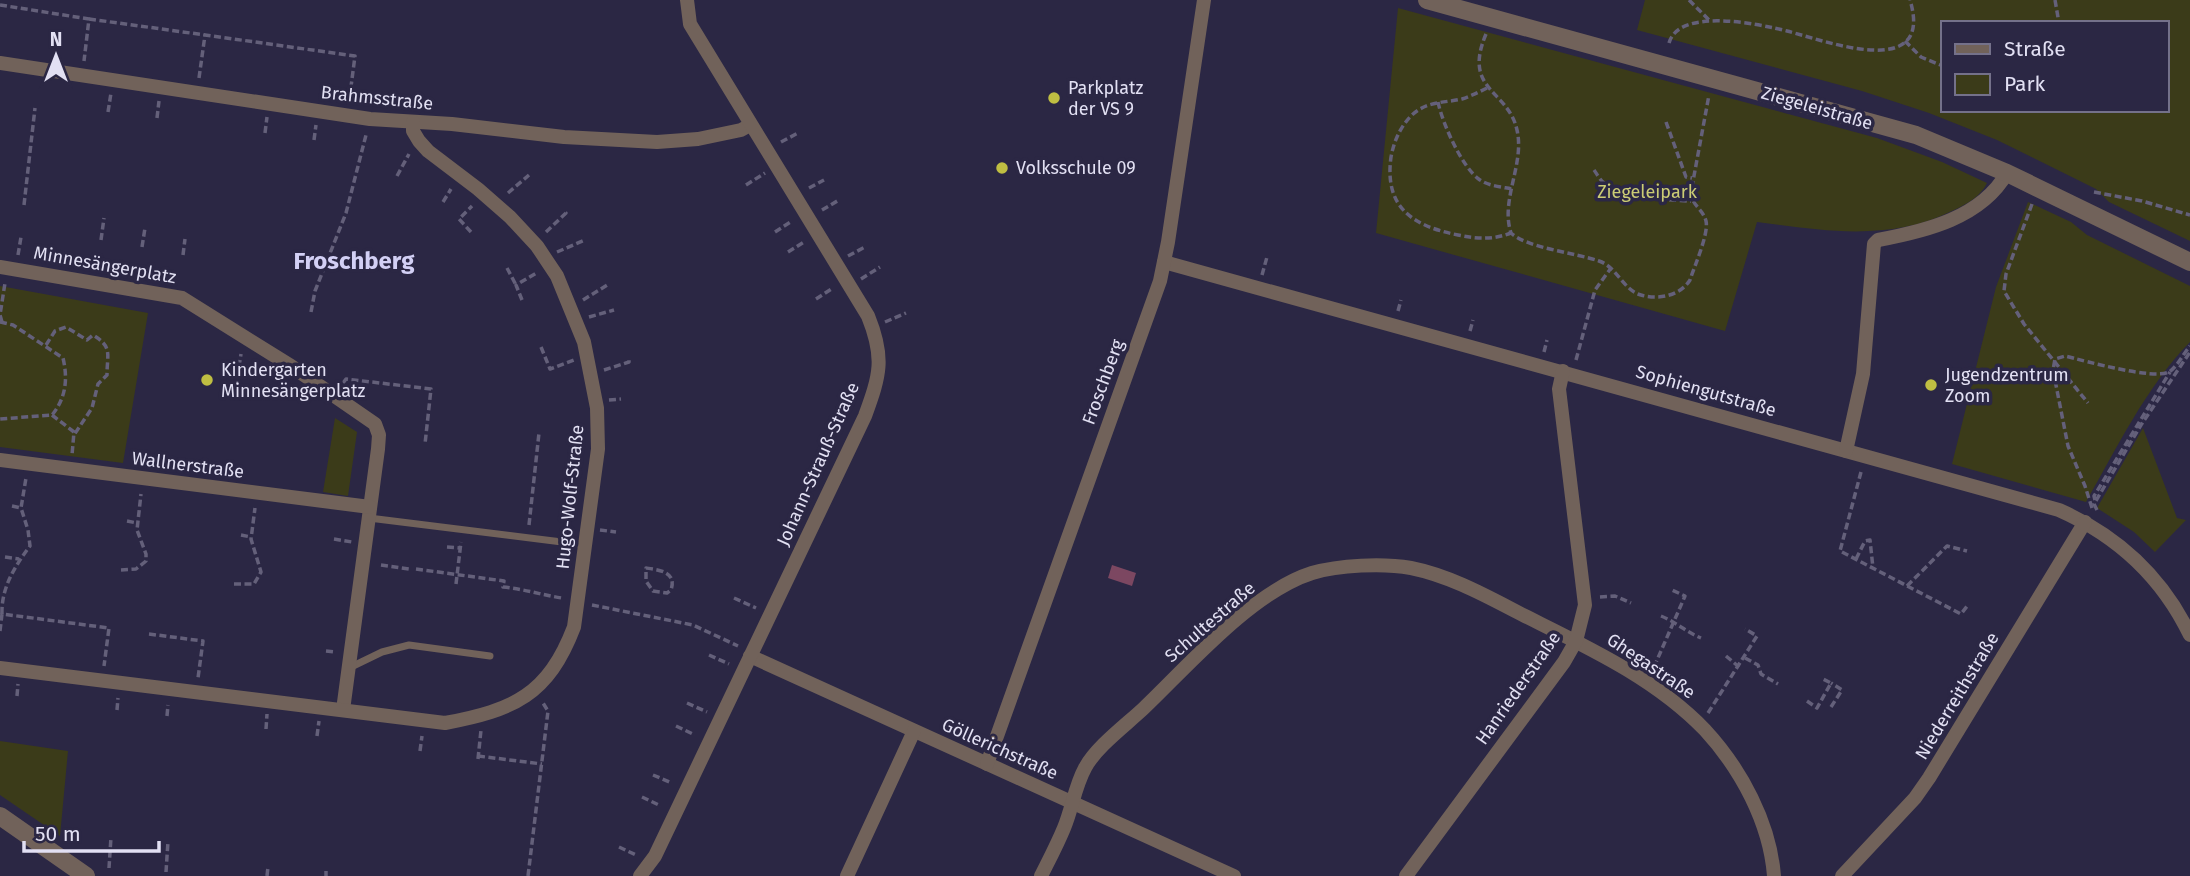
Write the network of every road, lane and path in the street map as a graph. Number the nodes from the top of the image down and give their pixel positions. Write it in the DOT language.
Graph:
graph roads {
  1 [pos="687,0"];
  2 [pos="1204,0"];
  3 [pos="1427,0"];
  4 [pos="1689,0"];
  5 [pos="1910,0"];
  6 [pos="2055,0"];
  7 [pos="0,5"];
  8 [pos="89,19"];
  9 [pos="1711,21"];
  10 [pos="2059,21"];
  11 [pos="1488,29"];
  12 [pos="205,35"];
  13 [pos="1905,41"];
  14 [pos="1669,43"];
  15 [pos="84,60"];
  16 [pos="0,63"];
  17 [pos="1941,65"];
  18 [pos="199,75"];
  19 [pos="1487,88"];
  20 [pos="1710,89"];
  21 [pos="111,95"];
  22 [pos="349,100"];
  23 [pos="1438,102"];
  24 [pos="159,103"];
  25 [pos="35,108"];
  26 [pos="108,112"];
  27 [pos="156,118"];
  28 [pos="267,118"];
  29 [pos="413,122"];
  30 [pos="1665,122"];
  31 [pos="750,125"];
  32 [pos="316,126"];
  33 [pos="265,133"];
  34 [pos="367,133"];
  35 [pos="797,133"];
  36 [pos="314,140"];
  37 [pos="776,145"];
  38 [pos="409,154"];
  39 [pos="1594,170"];
  40 [pos="2007,173"];
  41 [pos="529,175"];
  42 [pos="397,176"];
  43 [pos="758,178"];
  44 [pos="1693,179"];
  45 [pos="824,180"];
  46 [pos="746,185"];
  47 [pos="812,186"];
  48 [pos="1513,189"];
  49 [pos="2094,192"];
  50 [pos="449,193"];
  51 [pos="503,197"];
  52 [pos="839,200"];
  53 [pos="477,201"];
  54 [pos="1692,201"];
  55 [pos="443,202"];
  56 [pos="2033,202"];
  57 [pos="24,205"];
  58 [pos="823,209"];
  59 [pos="564,212"];
  60 [pos="2190,215"];
  61 [pos="104,218"];
  62 [pos="790,222"];
  63 [pos="145,228"];
  64 [pos="471,232"];
  65 [pos="775,232"];
  66 [pos="1511,233"];
  67 [pos="542,236"];
  68 [pos="20,237"];
  69 [pos="185,239"];
  70 [pos="101,240"];
  71 [pos="585,240"];
  72 [pos="799,245"];
  73 [pos="142,247"];
  74 [pos="865,247"];
  75 [pos="788,252"];
  76 [pos="555,253"];
  77 [pos="854,253"];
  78 [pos="183,255"];
  79 [pos="1267,257"];
  80 [pos="17,259"];
  81 [pos="1164,262"];
  82 [pos="2190,262"];
  83 [pos="0,267"];
  84 [pos="880,267"];
  85 [pos="507,268"];
  86 [pos="1611,268"];
  87 [pos="542,269"];
  88 [pos="865,276"];
  89 [pos="1261,277"];
  90 [pos="609,284"];
  91 [pos="516,285"];
  92 [pos="4,288"];
  93 [pos="832,289"];
  94 [pos="816,299"];
  95 [pos="522,300"];
  96 [pos="581,300"];
  97 [pos="1401,300"];
  98 [pos="614,310"];
  99 [pos="311,312"];
  100 [pos="906,313"];
  101 [pos="1397,315"];
  102 [pos="587,317"];
  103 [pos="892,320"];
  104 [pos="1473,320"];
  105 [pos="1,322"];
  106 [pos="1469,335"];
  107 [pos="1547,340"];
  108 [pos="46,345"];
  109 [pos="2190,346"];
  110 [pos="541,347"];
  111 [pos="2190,352"];
  112 [pos="241,354"];
  113 [pos="1543,355"];
  114 [pos="579,358"];
  115 [pos="629,360"];
  116 [pos="2054,360"];
  117 [pos="1569,367"];
  118 [pos="609,368"];
  119 [pos="2171,370"];
  120 [pos="340,387"];
  121 [pos="234,398"];
  122 [pos="2088,403"];
  123 [pos="52,415"];
  124 [pos="0,419"];
  125 [pos="539,433"];
  126 [pos="74,435"];
  127 [pos="425,444"];
  128 [pos="1846,451"];
  129 [pos="72,459"];
  130 [pos="0,460"];
  131 [pos="1862,466"];
  132 [pos="27,473"];
  133 [pos="142,488"];
  134 [pos="2096,501"];
  135 [pos="256,502"];
  136 [pos="12,506"];
  137 [pos="21,508"];
  138 [pos="369,512"];
  139 [pos="2098,512"];
  140 [pos="128,521"];
  141 [pos="2085,522"];
  142 [pos="137,523"];
  143 [pos="462,530"];
  144 [pos="599,530"];
  145 [pos="616,532"];
  146 [pos="241,535"];
  147 [pos="251,537"];
  148 [pos="528,538"];
  149 [pos="334,539"];
  150 [pos="354,542"];
  151 [pos="586,545"];
  152 [pos="447,547"];
  153 [pos="460,548"];
  154 [pos="1967,551"];
  155 [pos="5,557"];
  156 [pos="19,559"];
  157 [pos="1856,559"];
  158 [pos="381,565"];
  159 [pos="1873,568"];
  160 [pos="409,569"];
  161 [pos="416,569"];
  162 [pos="121,570"];
  163 [pos="664,570"];
  164 [pos="457,575"];
  165 [pos="234,583"];
  166 [pos="456,584"];
  167 [pos="1907,586"];
  168 [pos="1672,590"];
  169 [pos="555,597"];
  170 [pos="1599,597"];
  171 [pos="734,598"];
  172 [pos="1631,603"];
  173 [pos="590,605"];
  174 [pos="1968,605"];
  175 [pos="761,611"];
  176 [pos="2,614"];
  177 [pos="1661,616"];
  178 [pos="1674,621"];
  179 [pos="1745,629"];
  180 [pos="0,631"];
  181 [pos="149,634"];
  182 [pos="2190,635"];
  183 [pos="1701,638"];
  184 [pos="1576,641"];
  185 [pos="747,652"];
  186 [pos="709,655"];
  187 [pos="491,656"];
  188 [pos="1726,656"];
  189 [pos="1745,658"];
  190 [pos="105,660"];
  191 [pos="728,663"];
  192 [pos="1740,667"];
  193 [pos="0,668"];
  194 [pos="348,668"];
  195 [pos="1653,669"];
  196 [pos="199,672"];
  197 [pos="1821,678"];
  198 [pos="1831,683"];
  199 [pos="1778,684"];
  200 [pos="17,690"];
  201 [pos="17,696"];
  202 [pos="118,700"];
  203 [pos="1807,701"];
  204 [pos="687,703"];
  205 [pos="168,705"];
  206 [pos="546,707"];
  207 [pos="1831,707"];
  208 [pos="699,709"];
  209 [pos="117,710"];
  210 [pos="343,710"];
  211 [pos="1708,714"];
  212 [pos="167,716"];
  213 [pos="267,720"];
  214 [pos="318,724"];
  215 [pos="676,726"];
  216 [pos="265,729"];
  217 [pos="481,731"];
  218 [pos="914,731"];
  219 [pos="695,735"];
  220 [pos="317,736"];
  221 [pos="422,737"];
  222 [pos="420,751"];
  223 [pos="542,764"];
  224 [pos="987,764"];
  225 [pos="653,775"];
  226 [pos="668,782"];
  227 [pos="642,797"];
  228 [pos="1073,803"];
  229 [pos="662,807"];
  230 [pos="0,816"];
  231 [pos="111,837"];
  232 [pos="168,841"];
  233 [pos="619,847"];
  234 [pos="637,855"];
  235 [pos="268,867"];
  236 [pos="109,868"];
  237 [pos="166,872"];
  238 [pos="86,876"];
  239 [pos="267,876"];
  240 [pos="528,876"];
  241 [pos="640,876"];
  242 [pos="847,876"];
  243 [pos="1041,876"];
  244 [pos="1234,876"];
  245 [pos="1406,876"];
  246 [pos="1774,876"];
  247 [pos="1842,876"];
  1 -- 31 [label="street, Johann-Strauß-Straße"];
  2 -- 81 [label="street, Froschberg"];
  3 -- 40 [label="street, Ziegeleistraße"];
  4 -- 9 [label="path"];
  5 -- 13 [label="path"];
  6 -- 10 [label="path"];
  7 -- 8 [label="path"];
  8 -- 12 [label="path"];
  8 -- 15 [label="path"];
  9 -- 13 [label="path"];
  9 -- 14 [label="path"];
  11 -- 19 [label="path"];
  12 -- 18 [label="path"];
  12 -- 22 [label="path"];
  13 -- 17 [label="path"];
  16 -- 29 [label="street, Brahmsstraße"];
  19 -- 23 [label="path"];
  19 -- 48 [label="path"];
  20 -- 44 [label="path"];
  21 -- 26 [label="path"];
  23 -- 48 [label="path"];
  23 -- 66 [label="path"];
  24 -- 27 [label="path"];
  25 -- 57 [label="path"];
  28 -- 33 [label="path"];
  29 -- 31 [label="street, Brahmsstraße"];
  29 -- 151 [label="street, Hugo-Wolf-Straße"];
  30 -- 44 [label="path"];
  31 -- 185 [label="street, Johann-Strauß-Straße"];
  32 -- 36 [label="path"];
  34 -- 99 [label="path"];
  35 -- 37 [label="path"];
  38 -- 42 [label="path"];
  39 -- 54 [label="path"];
  40 -- 82 [label="street, Ziegeleistraße"];
  40 -- 128 [label="street"];
  41 -- 51 [label="path"];
  43 -- 46 [label="path"];
  44 -- 54 [label="path"];
  45 -- 47 [label="path"];
  48 -- 66 [label="path"];
  49 -- 60 [label="path"];
  50 -- 55 [label="path"];
  52 -- 58 [label="path"];
  53 -- 64 [label="path"];
  54 -- 86 [label="path"];
  56 -- 116 [label="path"];
  59 -- 67 [label="path"];
  61 -- 70 [label="path"];
  62 -- 65 [label="path"];
  63 -- 73 [label="path"];
  66 -- 86 [label="path"];
  68 -- 80 [label="path"];
  69 -- 78 [label="path"];
  71 -- 76 [label="path"];
  72 -- 75 [label="path"];
  74 -- 77 [label="path"];
  79 -- 89 [label="path"];
  81 -- 117 [label="street, Sophiengutstraße"];
  81 -- 224 [label="street, Froschberg"];
  83 -- 138 [label="street, Minnesängerplatz"];
  84 -- 88 [label="path"];
  85 -- 91 [label="path"];
  86 -- 117 [label="path"];
  87 -- 91 [label="path"];
  90 -- 96 [label="path"];
  91 -- 95 [label="path"];
  92 -- 105 [label="path"];
  93 -- 94 [label="path"];
  97 -- 101 [label="path"];
  98 -- 102 [label="path"];
  100 -- 103 [label="path"];
  104 -- 106 [label="path"];
  105 -- 108 [label="path"];
  107 -- 113 [label="path"];
  108 -- 123 [label="path"];
  108 -- 126 [label="path"];
  109 -- 119 [label="path"];
  110 -- 114 [label="path"];
  111 -- 134 [label="path"];
  112 -- 121 [label="path"];
  115 -- 118 [label="path"];
  116 -- 119 [label="path"];
  116 -- 122 [label="path"];
  116 -- 141 [label="path"];
  117 -- 128 [label="street, Sophiengutstraße"];
  117 -- 184 [label="street, Hanriederstraße"];
  119 -- 134 [label="path"];
  120 -- 127 [label="path"];
  123 -- 124 [label="path"];
  123 -- 126 [label="path"];
  125 -- 148 [label="path"];
  126 -- 129 [label="path"];
  128 -- 141 [label="street, Sophiengutstraße"];
  130 -- 138 [label="street, Wallnerstraße"];
  131 -- 157 [label="path"];
  132 -- 137 [label="path"];
  133 -- 142 [label="path"];
  134 -- 139 [label="path"];
  135 -- 147 [label="path"];
  136 -- 137 [label="path"];
  137 -- 156 [label="path"];
  138 -- 143 [label="lane"];
  138 -- 194 [label="street"];
  140 -- 142 [label="path"];
  141 -- 182 [label="street, Sophiengutstraße"];
  141 -- 247 [label="street, Niederreithstraße"];
  142 -- 162 [label="path"];
  143 -- 148 [label="lane"];
  143 -- 153 [label="path"];
  144 -- 145 [label="path"];
  146 -- 147 [label="path"];
  147 -- 165 [label="path"];
  148 -- 151 [label="lane"];
  149 -- 150 [label="path"];
  151 -- 210 [label="street, Hugo-Wolf-Straße"];
  152 -- 153 [label="path"];
  153 -- 164 [label="path"];
  154 -- 167 [label="path"];
  155 -- 156 [label="path"];
  156 -- 176 [label="path"];
  157 -- 159 [label="path"];
  157 -- 159 [label="path"];
  158 -- 160 [label="path"];
  159 -- 167 [label="path"];
  161 -- 164 [label="path"];
  163 -- 163 [label="path"];
  164 -- 166 [label="path"];
  164 -- 169 [label="path"];
  167 -- 174 [label="path"];
  168 -- 178 [label="path"];
  170 -- 172 [label="path"];
  171 -- 175 [label="path"];
  173 -- 185 [label="path"];
  176 -- 180 [label="path"];
  176 -- 190 [label="path"];
  177 -- 178 [label="path"];
  178 -- 183 [label="path"];
  178 -- 195 [label="path"];
  179 -- 189 [label="path"];
  181 -- 196 [label="path"];
  184 -- 228 [label="street, Schultestraße"];
  184 -- 245 [label="street, Hanriederstraße"];
  184 -- 246 [label="street, Ghegastraße"];
  185 -- 218 [label="street, Göllerichstraße"];
  185 -- 241 [label="street, Johann-Strauß-Straße"];
  186 -- 191 [label="path"];
  187 -- 194 [label="lane"];
  188 -- 192 [label="path"];
  189 -- 192 [label="path"];
  189 -- 199 [label="path"];
  192 -- 211 [label="path"];
  193 -- 210 [label="street, Hugo-Wolf-Straße"];
  194 -- 210 [label="street"];
  197 -- 198 [label="path"];
  198 -- 203 [label="path"];
  198 -- 207 [label="path"];
  200 -- 201 [label="path"];
  202 -- 209 [label="path"];
  204 -- 208 [label="path"];
  205 -- 212 [label="path"];
  206 -- 223 [label="path"];
  213 -- 216 [label="path"];
  214 -- 220 [label="path"];
  215 -- 219 [label="path"];
  217 -- 223 [label="path"];
  218 -- 224 [label="street, Göllerichstraße"];
  218 -- 242 [label="street"];
  221 -- 222 [label="path"];
  223 -- 240 [label="path"];
  224 -- 228 [label="street, Göllerichstraße"];
  225 -- 226 [label="path"];
  227 -- 229 [label="path"];
  228 -- 243 [label="street, Schultestraße"];
  228 -- 244 [label="street, Göllerichstraße"];
  230 -- 238 [label="street"];
  231 -- 236 [label="path"];
  232 -- 237 [label="path"];
  233 -- 234 [label="path"];
  235 -- 239 [label="path"];
}
